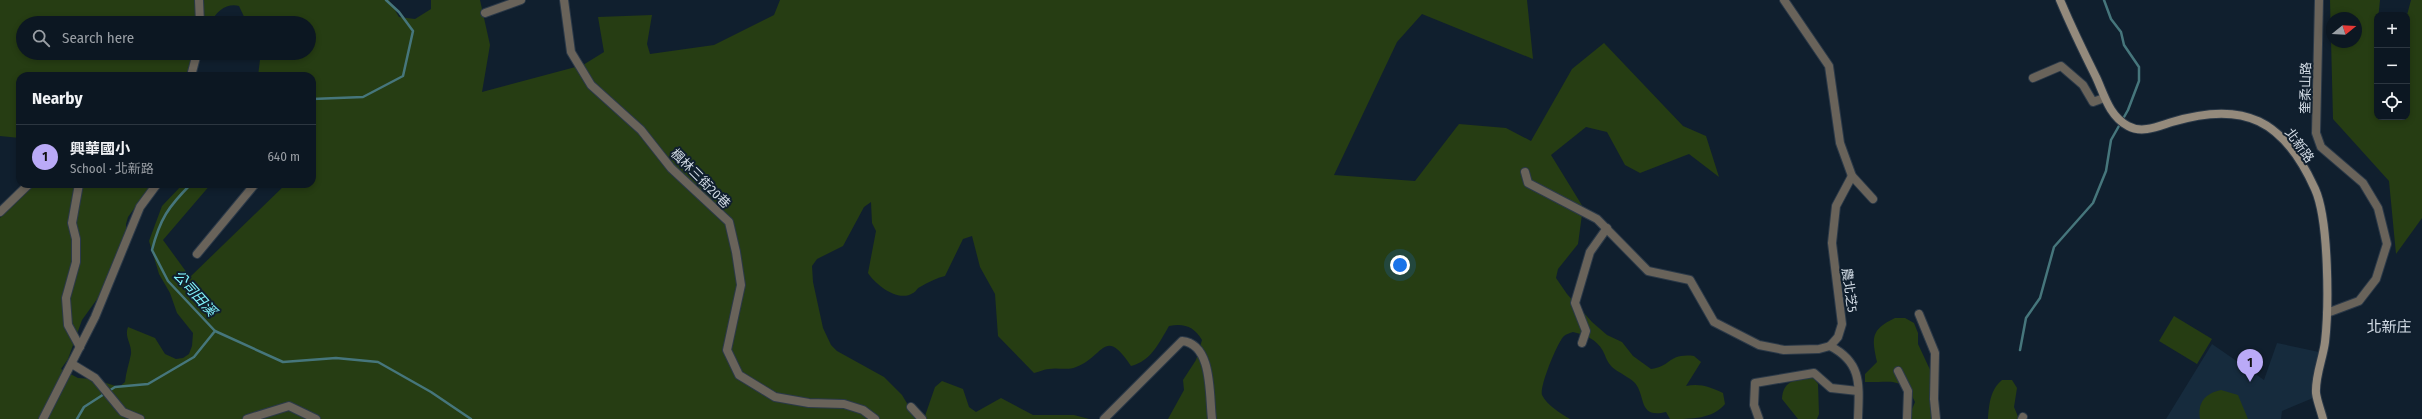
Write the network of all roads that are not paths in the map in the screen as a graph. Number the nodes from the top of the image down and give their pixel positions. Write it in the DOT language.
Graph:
graph roads {
  1 [pos="199,0"];
  2 [pos="521,0"];
  3 [pos="564,0"];
  4 [pos="1784,0"];
  5 [pos="2060,0"];
  6 [pos="2319,0"];
  7 [pos="485,13"];
  8 [pos="200,16"];
  9 [pos="195,60"];
  10 [pos="192,72"];
  11 [pos="2033,78"];
  12 [pos="2104,98"];
  13 [pos="1525,172"];
  14 [pos="1852,176"];
  15 [pos="25,188"];
  16 [pos="78,188"];
  17 [pos="154,188"];
  18 [pos="252,188"];
  19 [pos="1873,199"];
  20 [pos="0,212"];
  21 [pos="1607,228"];
  22 [pos="197,254"];
  23 [pos="2327,313"];
  24 [pos="1919,314"];
  25 [pos="1582,343"];
  26 [pos="1830,346"];
  27 [pos="80,347"];
  28 [pos="72,364"];
  29 [pos="1898,371"];
  30 [pos="1858,391"];
  31 [pos="911,407"];
  32 [pos="43,419"];
  33 [pos="140,419"];
  34 [pos="247,419"];
  35 [pos="316,419"];
  36 [pos="876,419"];
  37 [pos="922,419"];
  38 [pos="1104,419"];
  39 [pos="1212,419"];
  40 [pos="1759,419"];
  41 [pos="1858,419"];
  42 [pos="1907,419"];
  43 [pos="1936,419"];
  44 [pos="2323,419"];
  1 -- 8 [label="street"];
  2 -- 7 [label="street"];
  3 -- 36 [label="street, 楓林三街20巷"];
  4 -- 14 [label="street"];
  5 -- 12 [label="main road, 北新路"];
  6 -- 23 [label="street, 奎柔山路"];
  9 -- 10 [label="street"];
  11 -- 12 [label="street"];
  12 -- 23 [label="main road, 北新路"];
  13 -- 21 [label="street"];
  14 -- 19 [label="street"];
  14 -- 26 [label="street, 農北芝5"];
  15 -- 20 [label="street"];
  16 -- 27 [label="street"];
  17 -- 27 [label="street"];
  18 -- 22 [label="street"];
  21 -- 25 [label="street"];
  21 -- 26 [label="street"];
  23 -- 44 [label="main road, 北新路"];
  24 -- 43 [label="street"];
  26 -- 30 [label="street"];
  27 -- 28 [label="street"];
  28 -- 32 [label="street"];
  28 -- 33 [label="street"];
  29 -- 42 [label="street"];
  30 -- 40 [label="street"];
  30 -- 41 [label="street"];
  31 -- 37 [label="street"];
  34 -- 35 [label="street"];
  38 -- 39 [label="street"];
}
